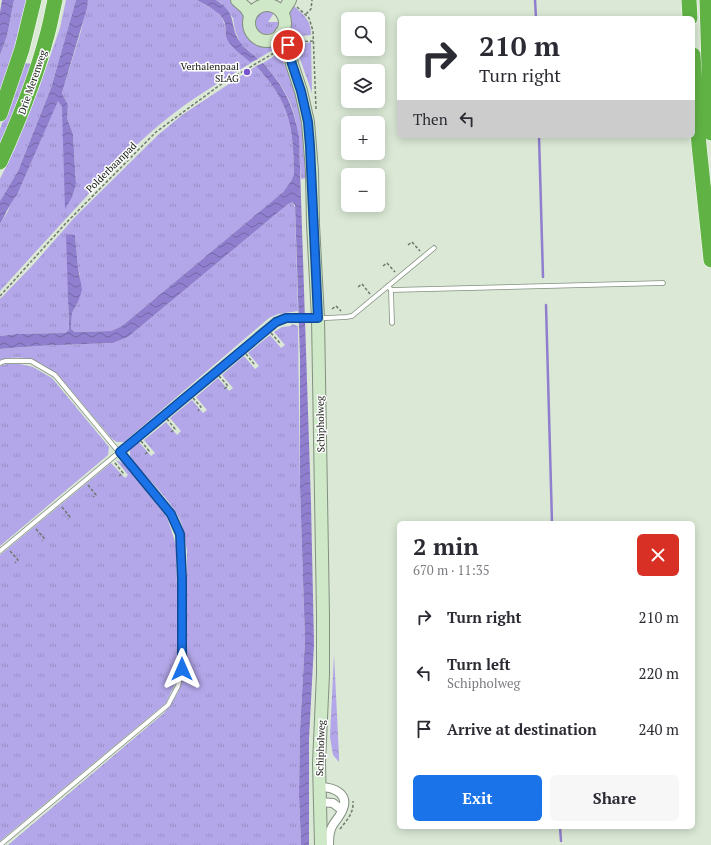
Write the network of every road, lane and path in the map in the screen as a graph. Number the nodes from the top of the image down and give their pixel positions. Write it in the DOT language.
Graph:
graph roads {
  1 [pos="34,0"];
  2 [pos="55,0"];
  3 [pos="237,0"];
  4 [pos="290,0"];
  5 [pos="312,0"];
  6 [pos="689,0"];
  7 [pos="708,0"];
  8 [pos="270,5"];
  9 [pos="250,15"];
  10 [pos="690,16"];
  11 [pos="277,37"];
  12 [pos="313,41"];
  13 [pos="263,60"];
  14 [pos="695,86"];
  15 [pos="0,114"];
  16 [pos="711,133"];
  17 [pos="0,162"];
  18 [pos="408,245"];
  19 [pos="434,248"];
  20 [pos="424,256"];
  21 [pos="711,260"];
  22 [pos="383,266"];
  23 [pos="399,277"];
  24 [pos="663,283"];
  25 [pos="358,287"];
  26 [pos="389,288"];
  27 [pos="0,296"];
  28 [pos="373,298"];
  29 [pos="332,309"];
  30 [pos="346,317"];
  31 [pos="312,318"];
  32 [pos="392,323"];
  33 [pos="268,328"];
  34 [pos="280,342"];
  35 [pos="242,350"];
  36 [pos="0,363"];
  37 [pos="254,364"];
  38 [pos="216,372"];
  39 [pos="224,389"];
  40 [pos="190,393"];
  41 [pos="198,411"];
  42 [pos="164,415"];
  43 [pos="171,432"];
  44 [pos="137,437"];
  45 [pos="120,452"];
  46 [pos="145,454"];
  47 [pos="111,458"];
  48 [pos="119,476"];
  49 [pos="84,481"];
  50 [pos="93,497"];
  51 [pos="58,502"];
  52 [pos="68,519"];
  53 [pos="32,524"];
  54 [pos="42,541"];
  55 [pos="6,546"];
  56 [pos="0,551"];
  57 [pos="16,563"];
  58 [pos="319,787"];
  59 [pos="319,802"];
  60 [pos="342,810"];
  61 [pos="0,845"];
  62 [pos="321,845"];
  63 [pos="329,845"];
  1 -- 15 [label="highway, Drie Merenweg"];
  2 -- 17 [label="highway, Drie Merenweg"];
  3 -- 9 [label="main road"];
  4 -- 8 [label="main road"];
  5 -- 12 [label="path"];
  6 -- 10 [label="highway"];
  7 -- 16 [label="highway"];
  8 -- 9 [label="main road"];
  8 -- 11 [label="main road"];
  9 -- 11 [label="main road"];
  11 -- 31 [label="main road, Schipholweg"];
  13 -- 27 [label="path, Polderbaanpad"];
  14 -- 21 [label="highway"];
  18 -- 20 [label="path"];
  19 -- 20 [label="lane"];
  20 -- 23 [label="lane"];
  22 -- 23 [label="path"];
  23 -- 26 [label="lane"];
  24 -- 26 [label="lane"];
  25 -- 28 [label="path"];
  26 -- 28 [label="lane"];
  26 -- 32 [label="lane"];
  28 -- 30 [label="lane"];
  29 -- 30 [label="path"];
  30 -- 31 [label="lane"];
  31 -- 33 [label="lane"];
  31 -- 58 [label="main road, Schipholweg"];
  33 -- 34 [label="path"];
  33 -- 35 [label="lane"];
  35 -- 37 [label="path"];
  35 -- 38 [label="lane"];
  36 -- 45 [label="lane"];
  38 -- 39 [label="path"];
  38 -- 40 [label="lane"];
  40 -- 41 [label="path"];
  40 -- 42 [label="lane"];
  42 -- 43 [label="path"];
  42 -- 44 [label="lane"];
  44 -- 45 [label="lane"];
  44 -- 46 [label="path"];
  45 -- 47 [label="lane"];
  45 -- 61 [label="lane"];
  47 -- 48 [label="path"];
  47 -- 49 [label="lane"];
  49 -- 50 [label="path"];
  49 -- 51 [label="lane"];
  51 -- 52 [label="path"];
  51 -- 53 [label="lane"];
  53 -- 54 [label="path"];
  53 -- 55 [label="lane"];
  55 -- 56 [label="lane"];
  55 -- 57 [label="path"];
  58 -- 59 [label="main road, Schipholweg"];
  58 -- 60 [label="street, Schipholweg"];
  59 -- 60 [label="street"];
  59 -- 62 [label="main road, Schipholweg"];
  60 -- 63 [label="street"];
}
